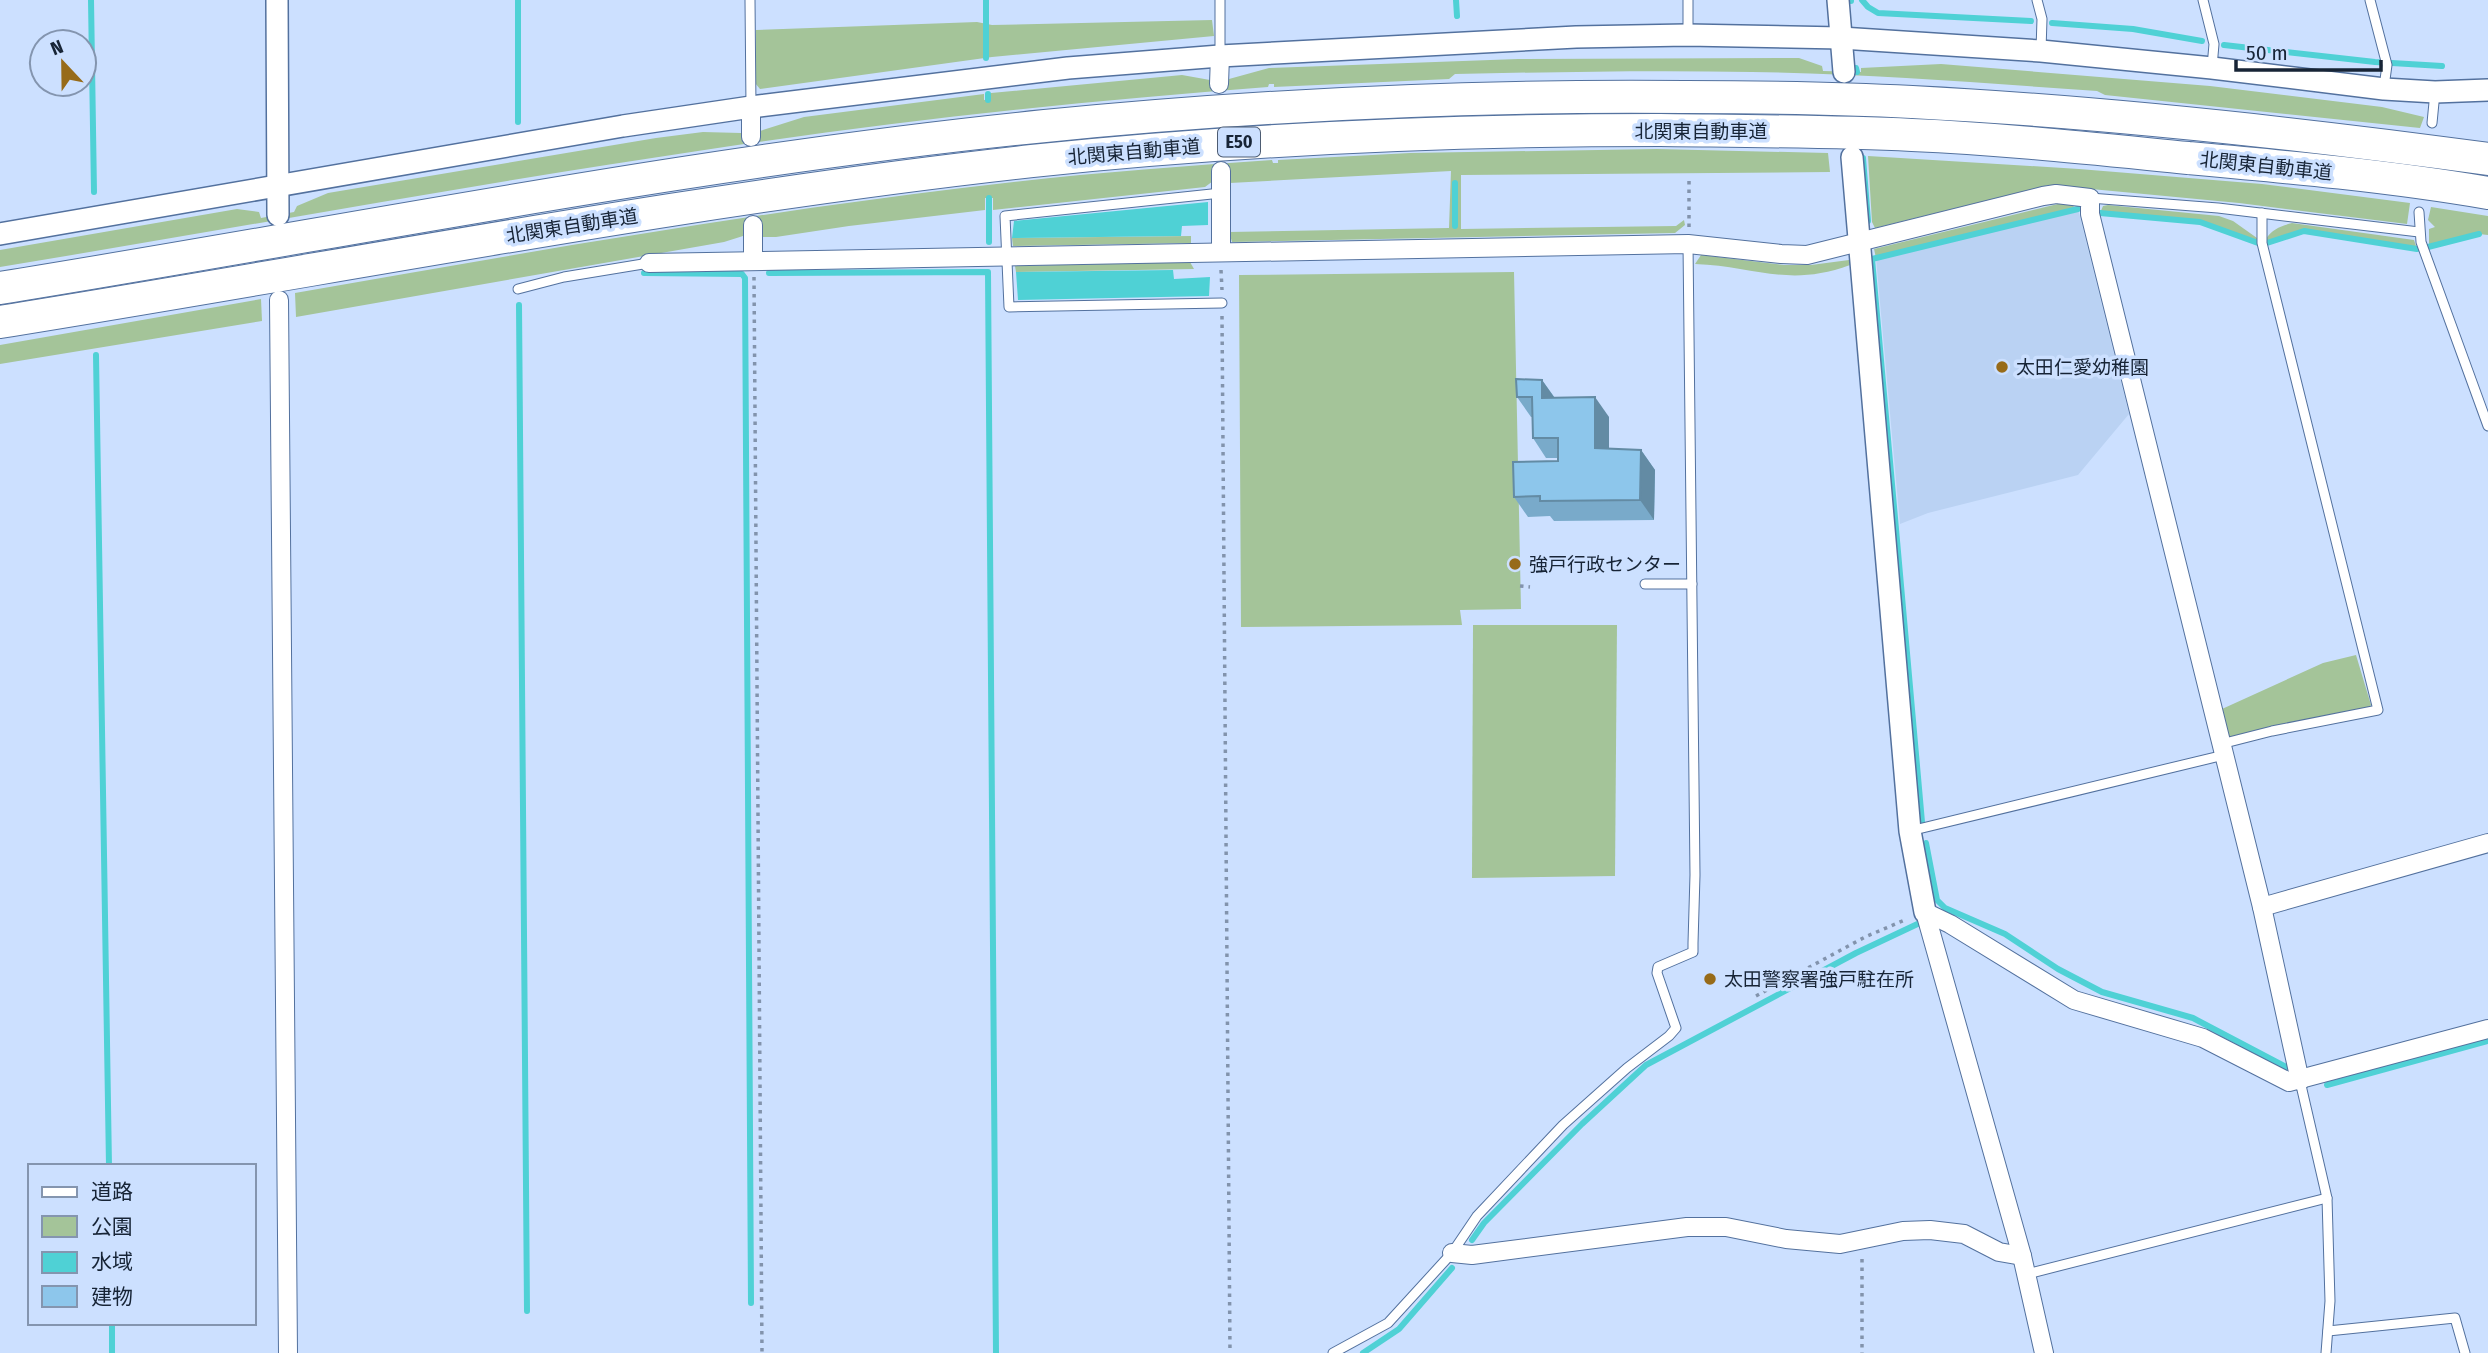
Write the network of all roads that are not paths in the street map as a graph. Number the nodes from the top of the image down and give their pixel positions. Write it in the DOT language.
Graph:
graph roads {
  1 [pos="277,0"];
  2 [pos="750,0"];
  3 [pos="1220,0"];
  4 [pos="1688,0"];
  5 [pos="1838,0"];
  6 [pos="2037,0"];
  7 [pos="2203,0"];
  8 [pos="2370,0"];
  9 [pos="1688,35"];
  10 [pos="1841,38"];
  11 [pos="2041,51"];
  12 [pos="1220,56"];
  13 [pos="2211,68"];
  14 [pos="1844,72"];
  15 [pos="1219,85"];
  16 [pos="2384,89"];
  17 [pos="2488,90"];
  18 [pos="2435,92"];
  19 [pos="751,107"];
  20 [pos="2432,123"];
  21 [pos="751,137"];
  22 [pos="1852,157"];
  23 [pos="2488,159"];
  24 [pos="1221,171"];
  25 [pos="278,186"];
  26 [pos="1221,193"];
  27 [pos="2488,193"];
  28 [pos="2090,198"];
  29 [pos="2419,212"];
  30 [pos="2262,214"];
  31 [pos="278,215"];
  32 [pos="753,225"];
  33 [pos="2418,232"];
  34 [pos="0,234"];
  35 [pos="1858,243"];
  36 [pos="1688,244"];
  37 [pos="1221,252"];
  38 [pos="1008,256"];
  39 [pos="753,260"];
  40 [pos="649,263"];
  41 [pos="0,288"];
  42 [pos="517,289"];
  43 [pos="279,300"];
  44 [pos="1222,303"];
  45 [pos="0,323"];
  46 [pos="2488,426"];
  47 [pos="1644,584"];
  48 [pos="1692,584"];
  49 [pos="2222,750"];
  50 [pos="1910,831"];
  51 [pos="2488,843"];
  52 [pos="2262,907"];
  53 [pos="1925,912"];
  54 [pos="2488,1029"];
  55 [pos="2300,1080"];
  56 [pos="2327,1198"];
  57 [pos="1452,1253"];
  58 [pos="2024,1265"];
  59 [pos="2328,1331"];
  60 [pos="288,1353"];
  61 [pos="1333,1353"];
  62 [pos="2044,1353"];
  63 [pos="2326,1353"];
  64 [pos="2465,1353"];
  1 -- 25 [label="street"];
  2 -- 19 [label="lane"];
  3 -- 12 [label="lane"];
  4 -- 9 [label="lane"];
  5 -- 10 [label="street"];
  6 -- 11 [label="lane"];
  7 -- 13 [label="lane"];
  8 -- 16 [label="lane"];
  9 -- 10 [label="street"];
  9 -- 12 [label="street"];
  10 -- 11 [label="street"];
  10 -- 14 [label="street"];
  11 -- 13 [label="street"];
  12 -- 15 [label="street"];
  12 -- 19 [label="street"];
  13 -- 16 [label="street"];
  16 -- 18 [label="street"];
  17 -- 18 [label="street"];
  18 -- 20 [label="lane"];
  19 -- 21 [label="street"];
  19 -- 25 [label="street"];
  22 -- 35 [label="street"];
  23 -- 41 [label="highway, 北関東自動車道 / E50"];
  24 -- 26 [label="street"];
  25 -- 31 [label="street"];
  25 -- 34 [label="street"];
  26 -- 37 [label="street"];
  26 -- 38 [label="lane"];
  27 -- 45 [label="highway, 北関東自動車道 / E50"];
  28 -- 30 [label="lane"];
  28 -- 35 [label="street"];
  28 -- 49 [label="street"];
  29 -- 33 [label="lane"];
  30 -- 33 [label="lane"];
  30 -- 49 [label="lane"];
  32 -- 39 [label="street"];
  33 -- 46 [label="lane"];
  35 -- 36 [label="street"];
  35 -- 50 [label="street"];
  36 -- 37 [label="street"];
  36 -- 48 [label="lane"];
  37 -- 38 [label="street"];
  38 -- 39 [label="street"];
  38 -- 44 [label="lane"];
  39 -- 40 [label="street"];
  40 -- 42 [label="lane"];
  43 -- 60 [label="street"];
  47 -- 48 [label="lane"];
  48 -- 57 [label="lane"];
  49 -- 50 [label="lane"];
  49 -- 52 [label="street"];
  50 -- 53 [label="street"];
  51 -- 52 [label="street"];
  52 -- 55 [label="street"];
  53 -- 55 [label="street"];
  53 -- 58 [label="street"];
  54 -- 55 [label="street"];
  55 -- 56 [label="lane"];
  56 -- 58 [label="lane"];
  56 -- 59 [label="lane"];
  57 -- 58 [label="street"];
  57 -- 61 [label="lane"];
  58 -- 62 [label="street"];
  59 -- 63 [label="lane"];
  59 -- 64 [label="lane"];
}
